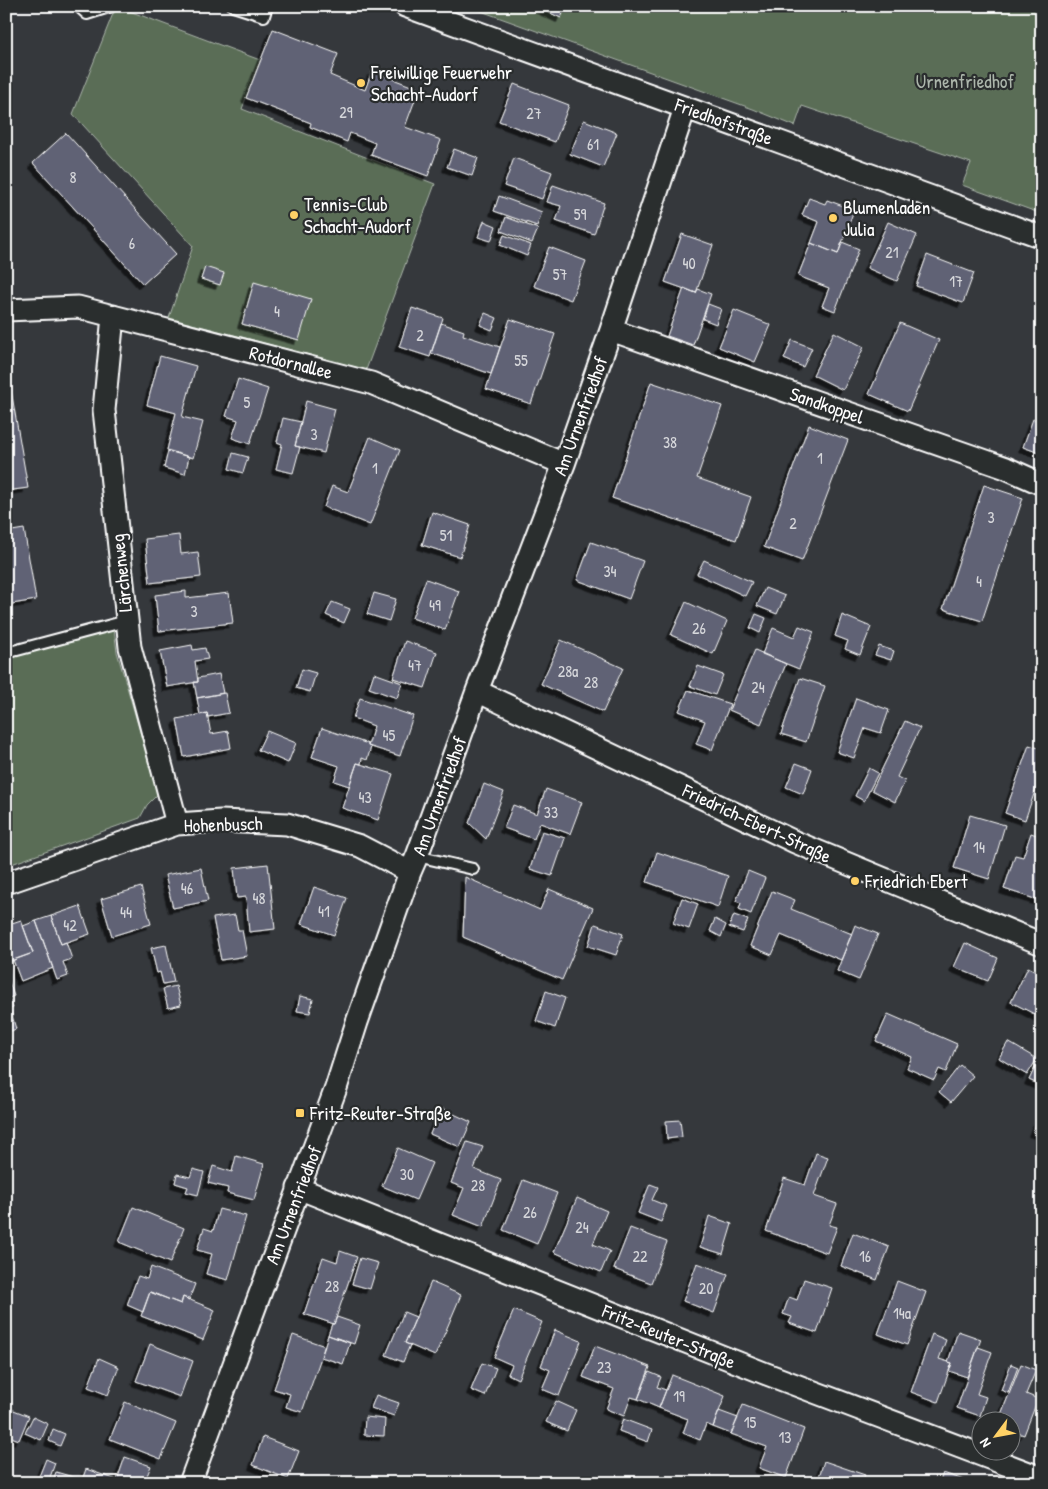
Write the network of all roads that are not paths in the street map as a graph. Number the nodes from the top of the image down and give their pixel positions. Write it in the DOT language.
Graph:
graph roads {
  1 [pos="78,6"];
  2 [pos="112,6"];
  3 [pos="233,6"];
  4 [pos="268,6"];
  5 [pos="405,6"];
  6 [pos="686,108"];
  7 [pos="1042,236"];
  8 [pos="6,310"];
  9 [pos="113,316"];
  10 [pos="611,330"];
  11 [pos="564,464"];
  12 [pos="1042,484"];
  13 [pos="126,621"];
  14 [pos="6,653"];
  15 [pos="477,691"];
  16 [pos="177,824"];
  17 [pos="414,864"];
  18 [pos="473,870"];
  19 [pos="6,883"];
  20 [pos="1042,944"];
  21 [pos="298,1188"];
  22 [pos="1042,1478"];
  23 [pos="190,1483"];
  1 -- 2 [label="lane"];
  3 -- 4 [label="lane"];
  5 -- 6 [label="street, Friedhofstraße"];
  6 -- 7 [label="street, Friedhofstraße"];
  6 -- 10 [label="street, Am Urnenfriedhof"];
  8 -- 9 [label="street, Rotdornallee"];
  9 -- 11 [label="street, Rotdornallee"];
  9 -- 13 [label="street, Lärchenweg"];
  10 -- 11 [label="street, Am Urnenfriedhof"];
  10 -- 12 [label="street, Sandkoppel"];
  11 -- 15 [label="street, Am Urnenfriedhof"];
  13 -- 14 [label="lane"];
  13 -- 16 [label="street, Lärchenweg"];
  15 -- 17 [label="street, Am Urnenfriedhof"];
  15 -- 20 [label="street, Friedrich-Ebert-Straße"];
  16 -- 17 [label="street, Hohenbusch"];
  16 -- 19 [label="street, Hohenbusch"];
  17 -- 18 [label="lane"];
  17 -- 21 [label="street, Am Urnenfriedhof"];
  21 -- 22 [label="street, Fritz-Reuter-Straße"];
  21 -- 23 [label="street, Am Urnenfriedhof"];
}
